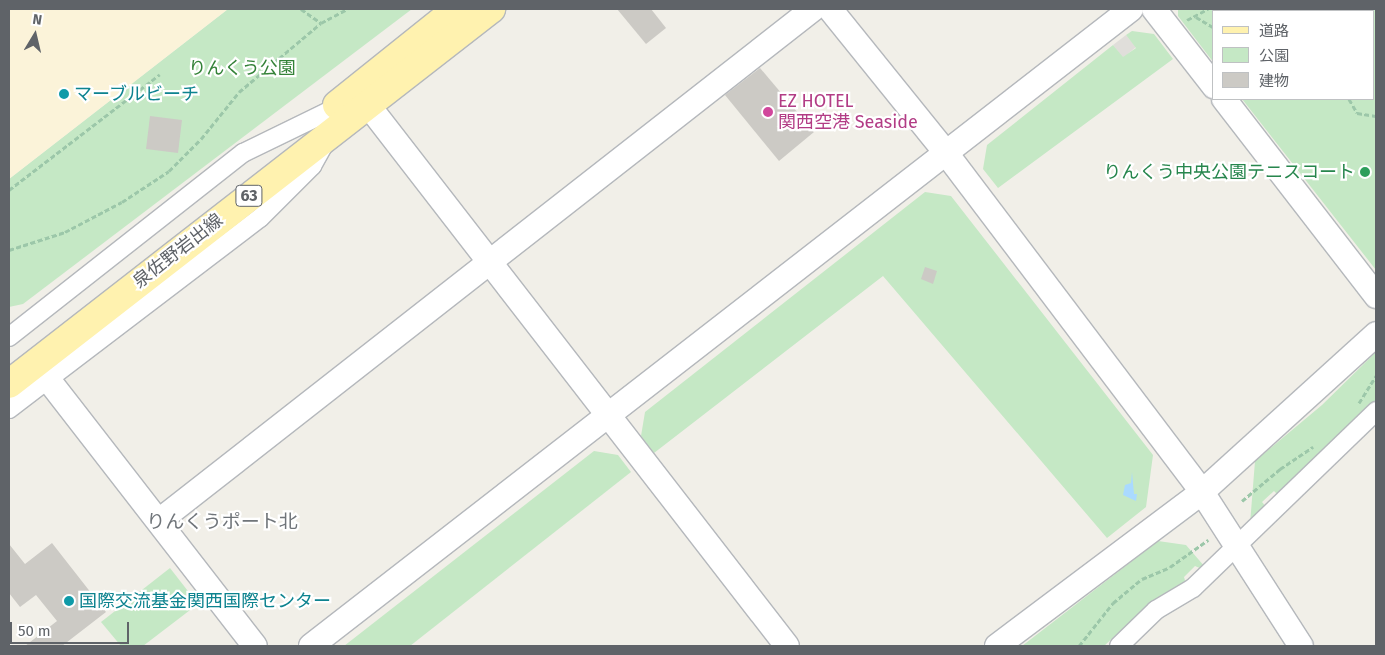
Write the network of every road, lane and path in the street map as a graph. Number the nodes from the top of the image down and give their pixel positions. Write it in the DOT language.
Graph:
graph roads {
  1 [pos="301,9"];
  2 [pos="347,9"];
  3 [pos="457,9"];
  4 [pos="491,9"];
  5 [pos="812,9"];
  6 [pos="830,9"];
  7 [pos="1131,9"];
  8 [pos="1154,9"];
  9 [pos="1208,9"];
  10 [pos="1196,17"];
  11 [pos="1183,22"];
  12 [pos="322,23"];
  13 [pos="1212,27"];
  14 [pos="160,74"];
  15 [pos="1212,83"];
  16 [pos="1225,100"];
  17 [pos="1350,100"];
  18 [pos="368,105"];
  19 [pos="1376,116"];
  20 [pos="330,121"];
  21 [pos="946,153"];
  22 [pos="9,190"];
  23 [pos="9,250"];
  24 [pos="491,263"];
  25 [pos="1376,296"];
  26 [pos="1376,334"];
  27 [pos="9,337"];
  28 [pos="9,361"];
  29 [pos="1376,376"];
  30 [pos="47,378"];
  31 [pos="9,384"];
  32 [pos="1358,405"];
  33 [pos="9,409"];
  34 [pos="1376,411"];
  35 [pos="608,415"];
  36 [pos="1317,445"];
  37 [pos="1202,492"];
  38 [pos="1242,501"];
  39 [pos="159,521"];
  40 [pos="1208,540"];
  41 [pos="1236,545"];
  42 [pos="255,646"];
  43 [pos="311,646"];
  44 [pos="787,646"];
  45 [pos="999,646"];
  46 [pos="1079,646"];
  47 [pos="1119,646"];
  48 [pos="1300,646"];
  1 -- 12 [label="path"];
  2 -- 12 [label="path"];
  3 -- 20 [label="main road, 泉佐野岩出線 / 63"];
  4 -- 18 [label="main road, 泉佐野岩出線 / 63"];
  5 -- 24 [label="street"];
  6 -- 21 [label="street"];
  7 -- 21 [label="street"];
  8 -- 15 [label="street"];
  9 -- 10 [label="path"];
  10 -- 11 [label="path"];
  10 -- 13 [label="path"];
  12 -- 23 [label="path"];
  14 -- 22 [label="path"];
  16 -- 25 [label="street"];
  17 -- 19 [label="path"];
  18 -- 20 [label="main road, 泉佐野岩出線 / 63"];
  18 -- 24 [label="street"];
  20 -- 27 [label="street"];
  20 -- 28 [label="main road, 泉佐野岩出線 / 63"];
  20 -- 30 [label="street"];
  20 -- 31 [label="main road, 泉佐野岩出線 / 63"];
  21 -- 35 [label="street"];
  21 -- 37 [label="street"];
  24 -- 35 [label="street"];
  24 -- 39 [label="street"];
  26 -- 37 [label="street"];
  29 -- 32 [label="path"];
  30 -- 33 [label="street"];
  30 -- 39 [label="street"];
  34 -- 41 [label="street"];
  35 -- 43 [label="street"];
  35 -- 44 [label="street"];
  36 -- 38 [label="path"];
  37 -- 41 [label="street"];
  37 -- 45 [label="street"];
  39 -- 42 [label="street"];
  40 -- 46 [label="path"];
  41 -- 47 [label="street"];
  41 -- 48 [label="street"];
}
